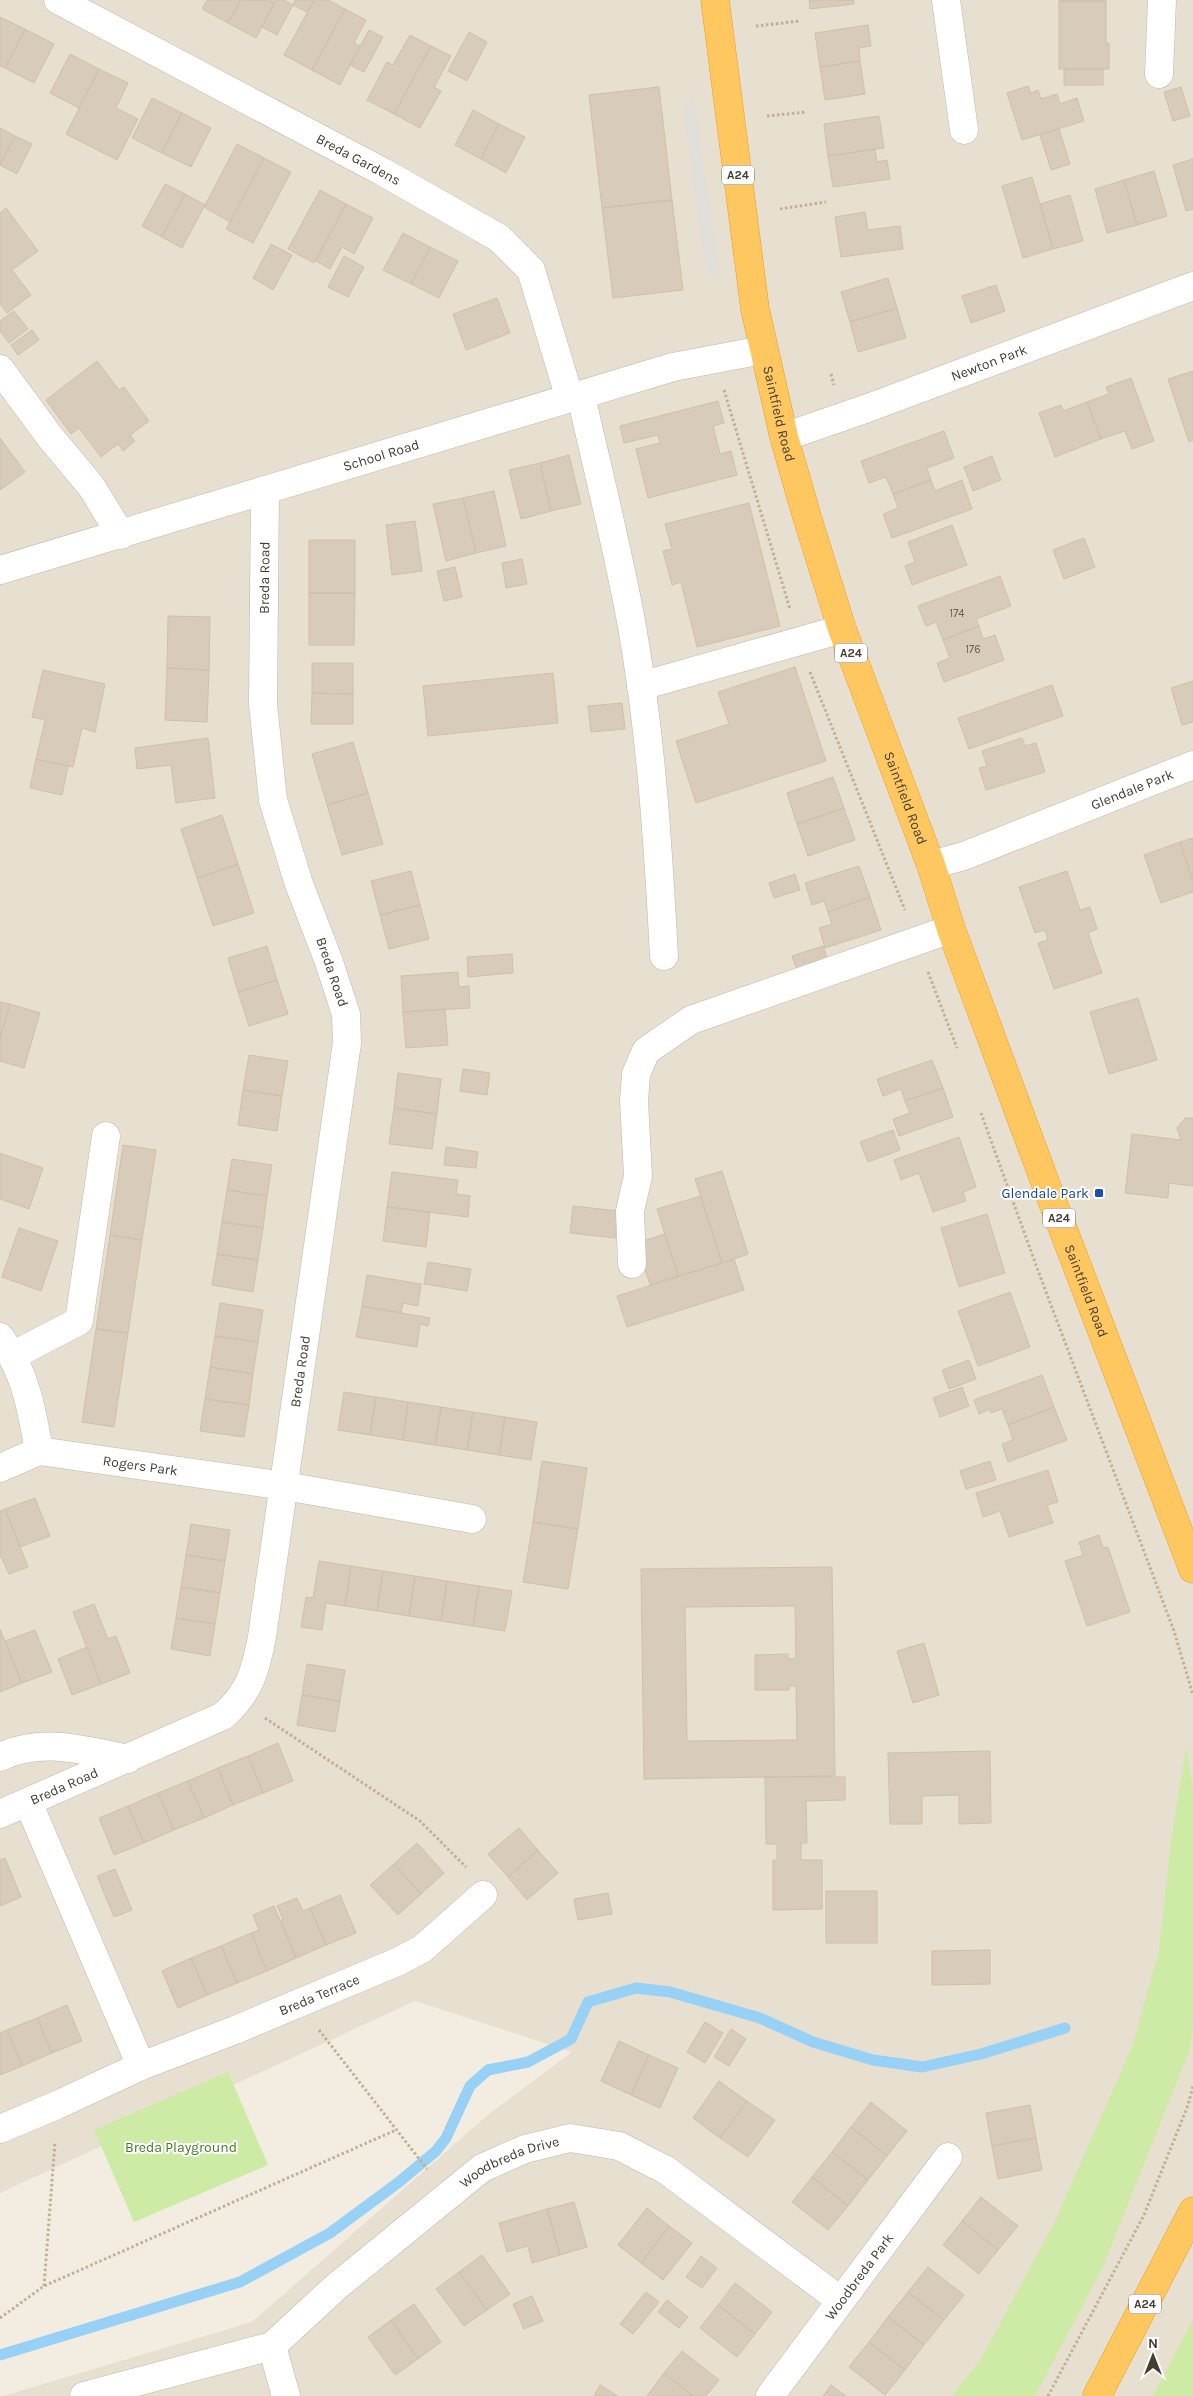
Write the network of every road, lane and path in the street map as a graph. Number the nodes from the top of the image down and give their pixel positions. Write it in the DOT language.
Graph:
graph roads {
  1 [pos="58,0"];
  2 [pos="716,0"];
  3 [pos="946,0"];
  4 [pos="1162,0"];
  5 [pos="800,21"];
  6 [pos="756,26"];
  7 [pos="1159,74"];
  8 [pos="806,112"];
  9 [pos="767,116"];
  10 [pos="964,130"];
  11 [pos="826,202"];
  12 [pos="780,209"];
  13 [pos="1193,286"];
  14 [pos="763,350"];
  15 [pos="0,369"];
  16 [pos="723,388"];
  17 [pos="576,397"];
  18 [pos="784,437"];
  19 [pos="265,491"];
  20 [pos="121,535"];
  21 [pos="0,570"];
  22 [pos="842,629"];
  23 [pos="799,641"];
  24 [pos="641,686"];
  25 [pos="1193,765"];
  26 [pos="931,865"];
  27 [pos="951,929"];
  28 [pos="916,941"];
  29 [pos="664,956"];
  30 [pos="960,1056"];
  31 [pos="980,1110"];
  32 [pos="106,1136"];
  33 [pos="632,1264"];
  34 [pos="7,1346"];
  35 [pos="39,1451"];
  36 [pos="0,1468"];
  37 [pos="285,1486"];
  38 [pos="472,1519"];
  39 [pos="1193,1569"];
  40 [pos="1193,1695"];
  41 [pos="240,1701"];
  42 [pos="0,1757"];
  43 [pos="128,1760"];
  44 [pos="28,1802"];
  45 [pos="0,1814"];
  46 [pos="484,1895"];
  47 [pos="298,2003"];
  48 [pos="141,2066"];
  49 [pos="1193,2086"];
  50 [pos="57,2106"];
  51 [pos="0,2129"];
  52 [pos="396,2130"];
  53 [pos="948,2158"];
  54 [pos="433,2175"];
  55 [pos="1192,2215"];
  56 [pos="44,2286"];
  57 [pos="840,2300"];
  58 [pos="0,2318"];
  59 [pos="272,2346"];
  60 [pos="84,2396"];
  61 [pos="286,2396"];
  62 [pos="770,2396"];
  63 [pos="1048,2396"];
  64 [pos="1097,2396"];
  1 -- 17 [label="street, Breda Gardens"];
  2 -- 14 [label="highway, Saintfield Road / A24"];
  3 -- 10 [label="street"];
  4 -- 7 [label="street"];
  5 -- 6 [label="path"];
  8 -- 9 [label="path"];
  11 -- 12 [label="path"];
  13 -- 18 [label="street, Newton Park"];
  14 -- 17 [label="street, School Road"];
  14 -- 18 [label="highway, Saintfield Road / A24"];
  15 -- 20 [label="street"];
  16 -- 23 [label="path"];
  17 -- 19 [label="street, School Road"];
  17 -- 24 [label="street, Breda Gardens"];
  18 -- 22 [label="highway, Saintfield Road / A24"];
  19 -- 20 [label="street, School Road"];
  19 -- 37 [label="street, Breda Road"];
  20 -- 21 [label="street, School Road"];
  22 -- 23 [label="street"];
  22 -- 26 [label="highway, Saintfield Road / A24"];
  23 -- 24 [label="street"];
  23 -- 28 [label="path"];
  24 -- 29 [label="street, Breda Gardens"];
  25 -- 26 [label="street, Glendale Park"];
  26 -- 27 [label="highway, Saintfield Road / A24"];
  27 -- 28 [label="street"];
  27 -- 39 [label="highway, Saintfield Road / A24"];
  28 -- 30 [label="path"];
  28 -- 33 [label="street"];
  31 -- 40 [label="path"];
  32 -- 34 [label="street"];
  34 -- 35 [label="street"];
  35 -- 36 [label="street"];
  35 -- 37 [label="street, Rogers Park"];
  37 -- 38 [label="street"];
  37 -- 41 [label="street, Breda Road"];
  41 -- 43 [label="street, Breda Road"];
  41 -- 46 [label="path"];
  42 -- 43 [label="street, Breda Road"];
  43 -- 44 [label="street, Breda Road"];
  44 -- 45 [label="street, Breda Road"];
  44 -- 48 [label="street"];
  46 -- 47 [label="street, Breda Terrace"];
  47 -- 48 [label="street, Breda Terrace"];
  47 -- 52 [label="path"];
  48 -- 50 [label="street, Breda Terrace"];
  49 -- 63 [label="path"];
  50 -- 51 [label="street, Breda Terrace"];
  50 -- 56 [label="path"];
  52 -- 54 [label="path"];
  52 -- 56 [label="path"];
  53 -- 57 [label="street, Woodbreda Park"];
  55 -- 64 [label="highway, A24"];
  56 -- 58 [label="path"];
  57 -- 59 [label="street, Woodbreda Drive"];
  57 -- 62 [label="street, Woodbreda Park"];
  59 -- 60 [label="street"];
  59 -- 61 [label="street"];
}
